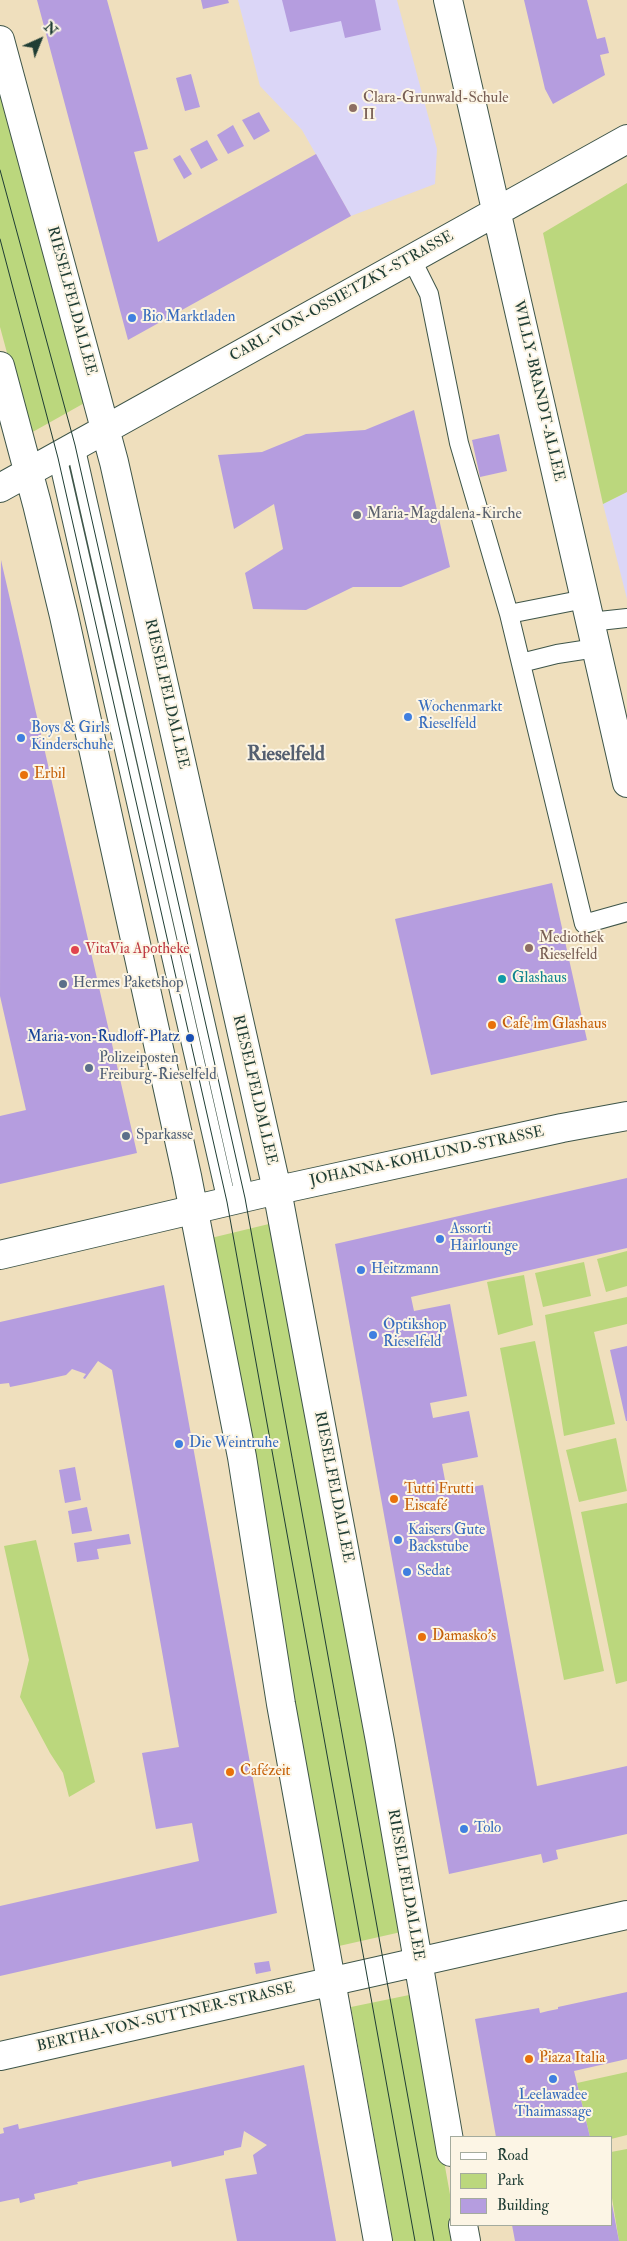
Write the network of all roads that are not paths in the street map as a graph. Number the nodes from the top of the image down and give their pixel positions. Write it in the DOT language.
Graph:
graph roads {
  1 [pos="448,0"];
  2 [pos="0,40"];
  3 [pos="627,139"];
  4 [pos="498,210"];
  5 [pos="411,258"];
  6 [pos="0,366"];
  7 [pos="105,428"];
  8 [pos="66,450"];
  9 [pos="28,472"];
  10 [pos="0,488"];
  11 [pos="509,614"];
  12 [pos="627,618"];
  13 [pos="591,623"];
  14 [pos="521,662"];
  15 [pos="627,783"];
  16 [pos="627,912"];
  17 [pos="627,1116"];
  18 [pos="277,1190"];
  19 [pos="236,1200"];
  20 [pos="194,1211"];
  21 [pos="0,1256"];
  22 [pos="627,1915"];
  23 [pos="419,1961"];
  24 [pos="332,1980"];
  25 [pos="0,2056"];
  26 [pos="450,2146"];
  27 [pos="463,2226"];
  28 [pos="378,2241"];
  29 [pos="466,2241"];
  1 -- 4 [label="street, WILLY-BRANDT-ALLEE"];
  2 -- 7 [label="street, RIESELFELDALLEE"];
  3 -- 4 [label="street, CARL-VON-OSSIETZKY-STRASSE"];
  4 -- 5 [label="street, CARL-VON-OSSIETZKY-STRASSE"];
  4 -- 13 [label="street, WILLY-BRANDT-ALLEE"];
  5 -- 7 [label="street, CARL-VON-OSSIETZKY-STRASSE"];
  5 -- 11 [label="lane"];
  6 -- 9 [label="street"];
  7 -- 8 [label="street, CARL-VON-OSSIETZKY-STRASSE"];
  7 -- 18 [label="street, RIESELFELDALLEE"];
  8 -- 9 [label="street, CARL-VON-OSSIETZKY-STRASSE"];
  8 -- 19 [label="lane"];
  9 -- 10 [label="street, CARL-VON-OSSIETZKY-STRASSE"];
  9 -- 20 [label="street"];
  11 -- 13 [label="lane"];
  11 -- 14 [label="lane"];
  12 -- 13 [label="lane"];
  13 -- 14 [label="lane"];
  13 -- 15 [label="street, WILLY-BRANDT-ALLEE"];
  14 -- 16 [label="lane"];
  17 -- 18 [label="street, JOHANNA-KOHLUND-STRASSE"];
  18 -- 19 [label="street, JOHANNA-KOHLUND-STRASSE"];
  18 -- 23 [label="street, RIESELFELDALLEE"];
  19 -- 20 [label="street, JOHANNA-KOHLUND-STRASSE"];
  20 -- 21 [label="street, JOHANNA-KOHLUND-STRASSE"];
  20 -- 24 [label="street"];
  22 -- 23 [label="street, BERTHA-VON-SUTTNER-STRASSE"];
  23 -- 24 [label="street, BERTHA-VON-SUTTNER-STRASSE"];
  23 -- 26 [label="street, RIESELFELDALLEE"];
  24 -- 25 [label="street, BERTHA-VON-SUTTNER-STRASSE"];
  24 -- 28 [label="street"];
  27 -- 29 [label="street"];
}
